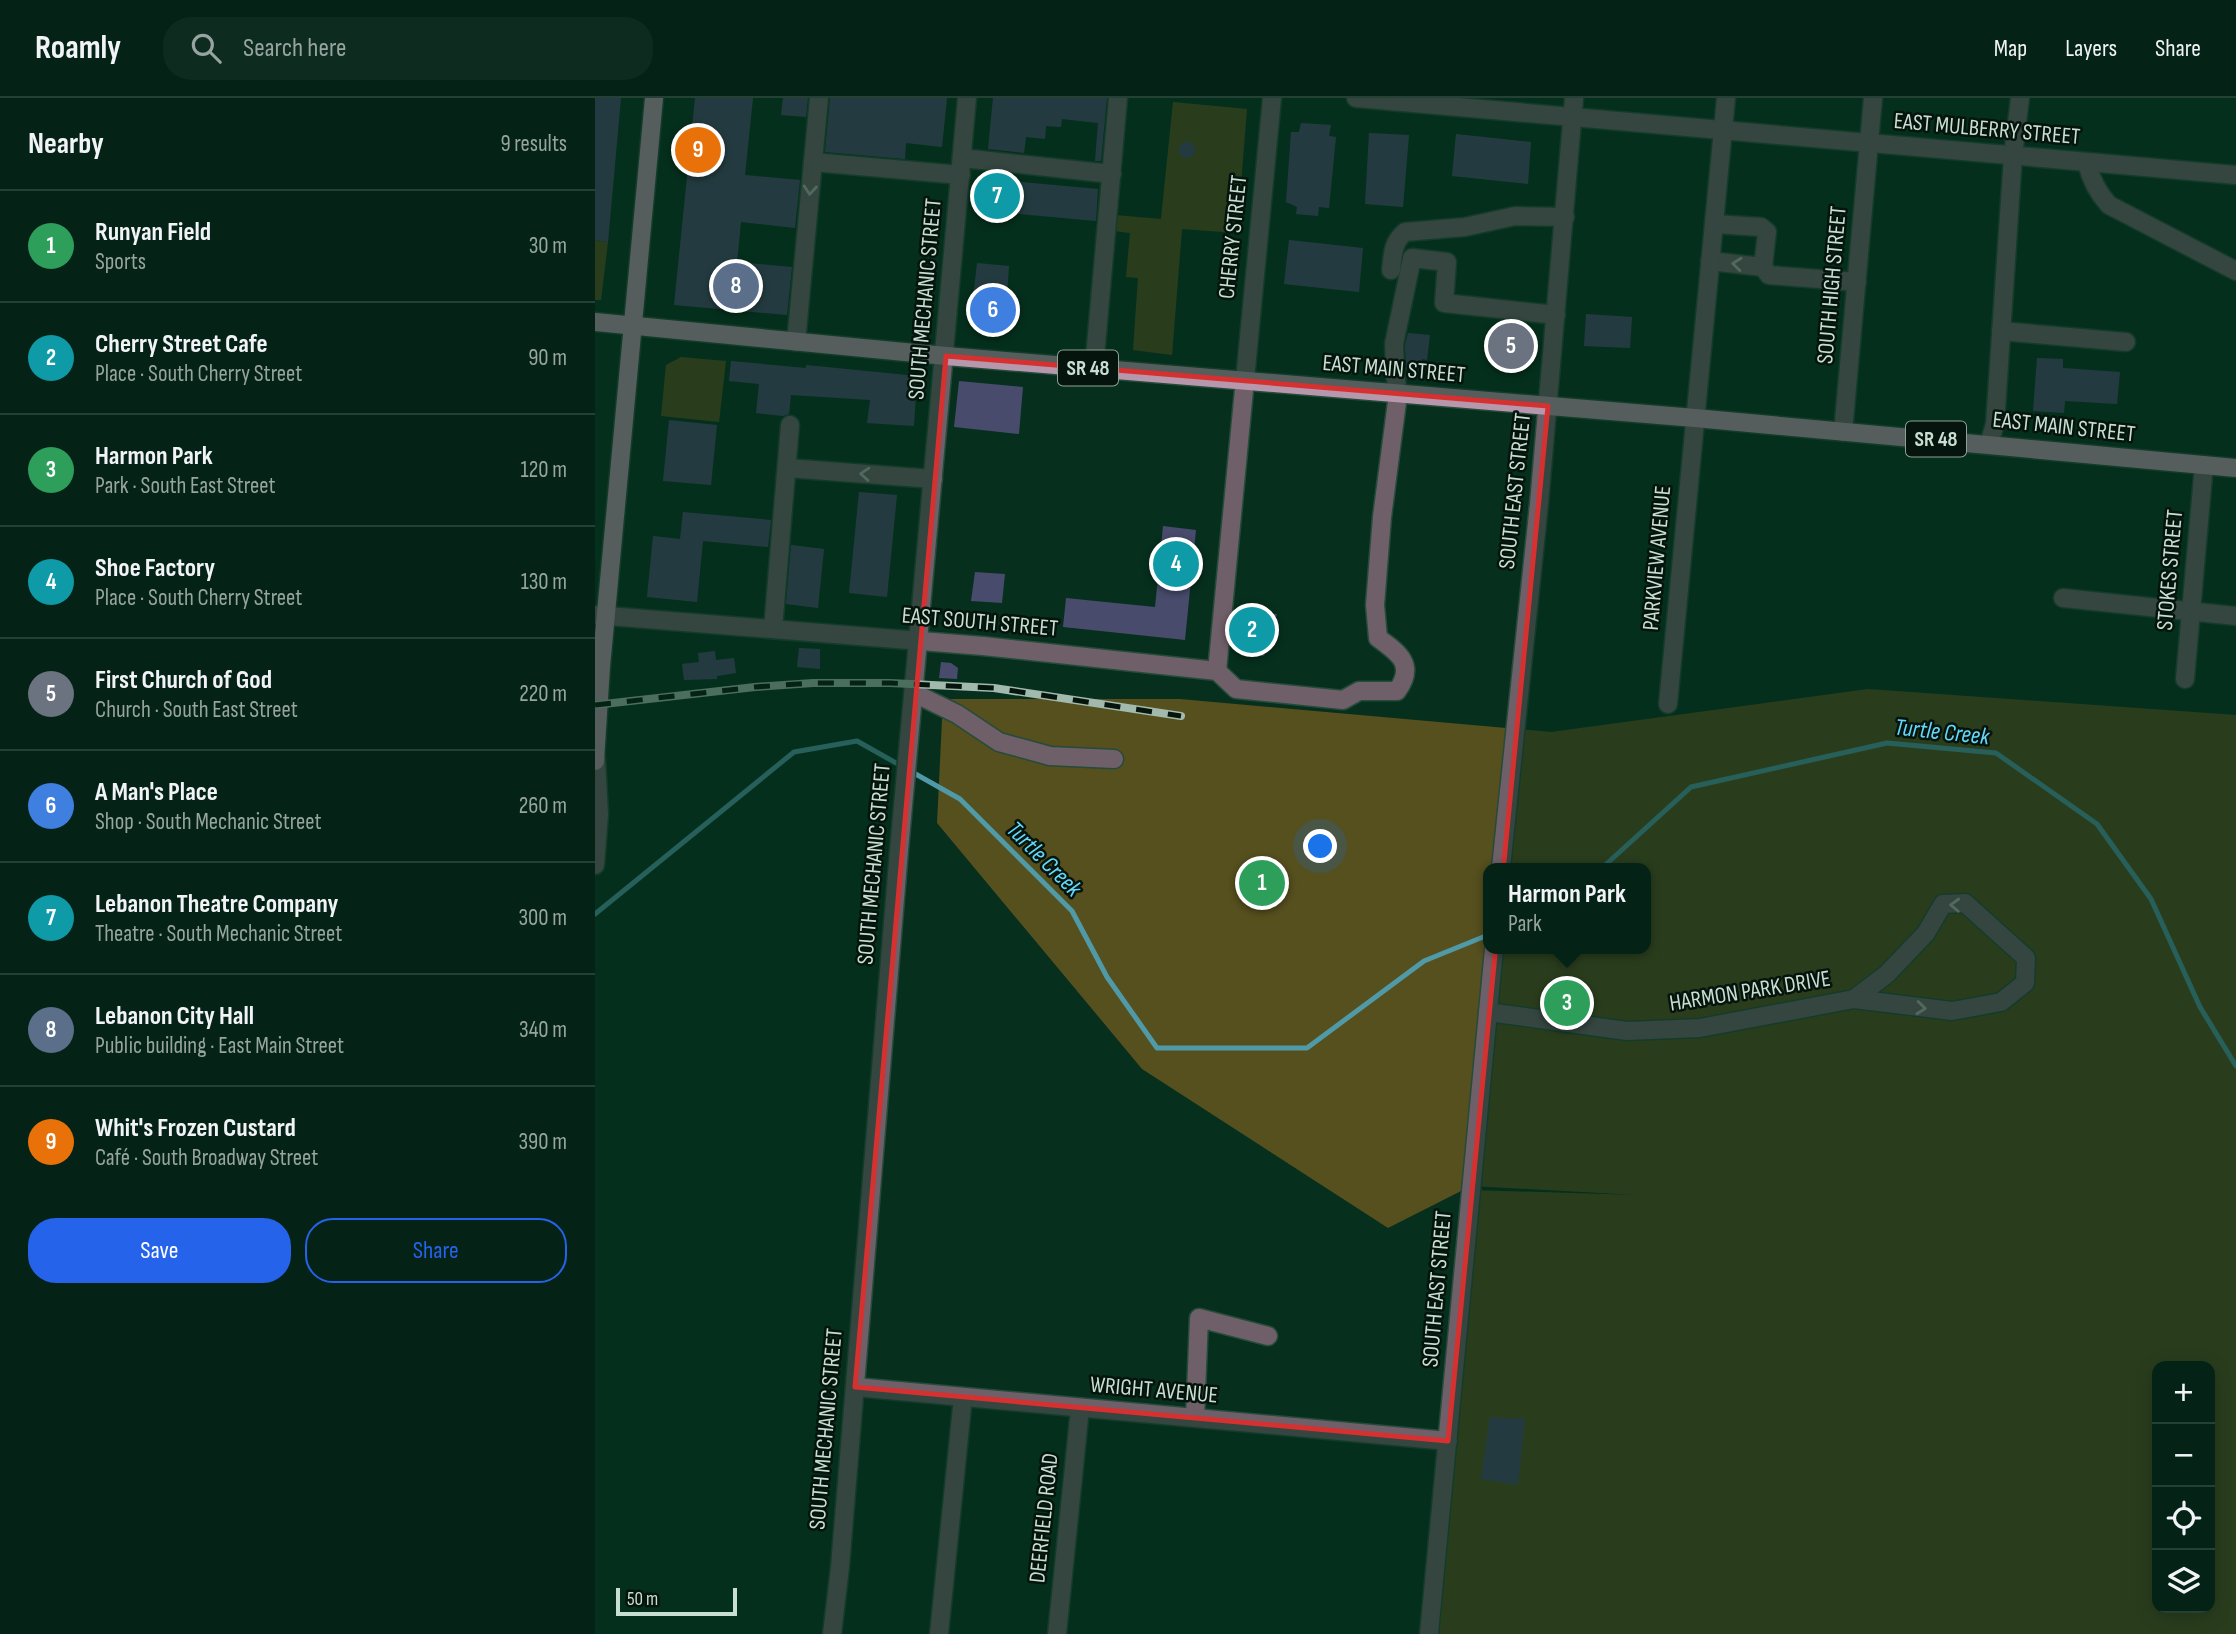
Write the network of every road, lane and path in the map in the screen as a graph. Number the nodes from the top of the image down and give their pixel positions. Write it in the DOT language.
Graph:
graph roads {
  1 [pos="654,98"];
  2 [pos="819,98"];
  3 [pos="967,98"];
  4 [pos="1118,98"];
  5 [pos="1272,98"];
  6 [pos="1356,98"];
  7 [pos="1574,98"];
  8 [pos="1726,98"];
  9 [pos="1873,98"];
  10 [pos="2020,98"];
  11 [pos="1417,101"];
  12 [pos="1572,118"];
  13 [pos="1723,130"];
  14 [pos="1869,142"];
  15 [pos="2014,156"];
  16 [pos="813,162"];
  17 [pos="2087,163"];
  18 [pos="961,167"];
  19 [pos="1112,174"];
  20 [pos="2236,175"];
  21 [pos="1565,217"];
  22 [pos="1714,224"];
  23 [pos="1710,261"];
  24 [pos="1763,267"];
  25 [pos="1391,270"];
  26 [pos="2236,271"];
  27 [pos="1857,282"];
  28 [pos="1556,315"];
  29 [pos="595,322"];
  30 [pos="632,326"];
  31 [pos="2001,331"];
  32 [pos="796,342"];
  33 [pos="2126,342"];
  34 [pos="946,356"];
  35 [pos="1094,368"];
  36 [pos="1244,381"];
  37 [pos="1398,394"];
  38 [pos="1548,406"];
  39 [pos="1695,418"];
  40 [pos="790,425"];
  41 [pos="1843,432"];
  42 [pos="1989,444"];
  43 [pos="2204,465"];
  44 [pos="787,467"];
  45 [pos="2236,468"];
  46 [pos="933,479"];
  47 [pos="2063,598"];
  48 [pos="2191,612"];
  49 [pos="600,616"];
  50 [pos="2236,616"];
  51 [pos="773,629"];
  52 [pos="919,640"];
  53 [pos="1217,671"];
  54 [pos="2185,679"];
  55 [pos="914,693"];
  56 [pos="1668,704"];
  57 [pos="597,723"];
  58 [pos="1114,759"];
  59 [pos="596,760"];
  60 [pos="597,812"];
  61 [pos="596,857"];
  62 [pos="1502,863"];
  63 [pos="1494,954"];
  64 [pos="1854,999"];
  65 [pos="1488,1012"];
  66 [pos="1268,1336"];
  67 [pos="855,1387"];
  68 [pos="963,1397"];
  69 [pos="1080,1408"];
  70 [pos="1195,1418"];
  71 [pos="1448,1441"];
  72 [pos="832,1634"];
  73 [pos="939,1634"];
  74 [pos="1057,1634"];
  75 [pos="1429,1634"];
  1 -- 30 [label="main road"];
  2 -- 16 [label="street"];
  3 -- 18 [label="street, SOUTH MECHANIC STREET"];
  4 -- 19 [label="street"];
  5 -- 36 [label="street, CHERRY STREET"];
  6 -- 11 [label="street, EAST MULBERRY STREET"];
  7 -- 12 [label="street, SOUTH EAST STREET"];
  8 -- 13 [label="street, PARKVIEW AVENUE"];
  9 -- 14 [label="street, SOUTH HIGH STREET"];
  10 -- 15 [label="street"];
  11 -- 12 [label="street, EAST MULBERRY STREET"];
  12 -- 13 [label="street, EAST MULBERRY STREET"];
  12 -- 21 [label="street, SOUTH EAST STREET"];
  13 -- 14 [label="street, EAST MULBERRY STREET"];
  13 -- 22 [label="street, PARKVIEW AVENUE"];
  14 -- 15 [label="street, EAST MULBERRY STREET"];
  14 -- 27 [label="street, SOUTH HIGH STREET"];
  15 -- 17 [label="street, EAST MULBERRY STREET"];
  15 -- 31 [label="street"];
  16 -- 18 [label="street"];
  16 -- 32 [label="street, one-way"];
  17 -- 20 [label="street, EAST MULBERRY STREET"];
  17 -- 26 [label="street"];
  18 -- 19 [label="street"];
  18 -- 34 [label="street, SOUTH MECHANIC STREET"];
  19 -- 35 [label="street"];
  21 -- 25 [label="street"];
  21 -- 28 [label="street, SOUTH EAST STREET"];
  22 -- 23 [label="street, PARKVIEW AVENUE"];
  22 -- 24 [label="street"];
  24 -- 23 [label="street, one-way"];
  23 -- 39 [label="street, PARKVIEW AVENUE"];
  24 -- 27 [label="street"];
  27 -- 41 [label="street, SOUTH HIGH STREET"];
  28 -- 37 [label="street"];
  28 -- 38 [label="street, SOUTH EAST STREET"];
  29 -- 30 [label="main road, EAST MAIN STREET"];
  30 -- 32 [label="main road, EAST MAIN STREET / SR 48"];
  30 -- 49 [label="main road"];
  31 -- 33 [label="street"];
  31 -- 42 [label="street"];
  32 -- 34 [label="main road, EAST MAIN STREET / SR 48"];
  34 -- 35 [label="main road, EAST MAIN STREET / SR 48"];
  34 -- 46 [label="street, SOUTH MECHANIC STREET"];
  35 -- 36 [label="main road, EAST MAIN STREET / SR 48"];
  36 -- 37 [label="main road, EAST MAIN STREET / SR 48"];
  36 -- 53 [label="street, CHERRY STREET"];
  37 -- 38 [label="main road, EAST MAIN STREET / SR 48"];
  37 -- 53 [label="street, EAST SOUTH STREET"];
  38 -- 39 [label="main road, EAST MAIN STREET / SR 48"];
  38 -- 62 [label="street, SOUTH EAST STREET"];
  39 -- 41 [label="main road, EAST MAIN STREET / SR 48"];
  39 -- 56 [label="street, PARKVIEW AVENUE"];
  40 -- 44 [label="street"];
  41 -- 42 [label="main road, EAST MAIN STREET / SR 48"];
  42 -- 43 [label="main road, EAST MAIN STREET / SR 48"];
  43 -- 45 [label="main road, EAST MAIN STREET / SR 48"];
  43 -- 48 [label="street, STOKES STREET"];
  46 -- 44 [label="street, one-way"];
  44 -- 51 [label="street"];
  46 -- 52 [label="street, SOUTH MECHANIC STREET"];
  47 -- 48 [label="street"];
  48 -- 50 [label="street"];
  48 -- 54 [label="street, STOKES STREET"];
  49 -- 51 [label="street, EAST SOUTH STREET"];
  49 -- 57 [label="main road"];
  51 -- 52 [label="street, EAST SOUTH STREET"];
  52 -- 53 [label="street, EAST SOUTH STREET"];
  52 -- 55 [label="street, SOUTH MECHANIC STREET"];
  55 -- 58 [label="street"];
  55 -- 67 [label="street, SOUTH MECHANIC STREET"];
  57 -- 59 [label="main road"];
  59 -- 60 [label="street"];
  60 -- 61 [label="street"];
  63 -- 65 [label="street, SOUTH EAST STREET"];
  64 -- 64 [label="street, one-way"];
  64 -- 65 [label="street, HARMON PARK DRIVE"];
  65 -- 71 [label="street, SOUTH EAST STREET"];
  66 -- 70 [label="street"];
  67 -- 68 [label="street, WRIGHT AVENUE"];
  67 -- 72 [label="street, SOUTH MECHANIC STREET"];
  68 -- 69 [label="street, WRIGHT AVENUE"];
  68 -- 73 [label="street"];
  69 -- 70 [label="street, WRIGHT AVENUE"];
  69 -- 74 [label="street, DEERFIELD ROAD"];
  70 -- 71 [label="street, WRIGHT AVENUE"];
  71 -- 75 [label="street, SOUTH EAST STREET"];
}
